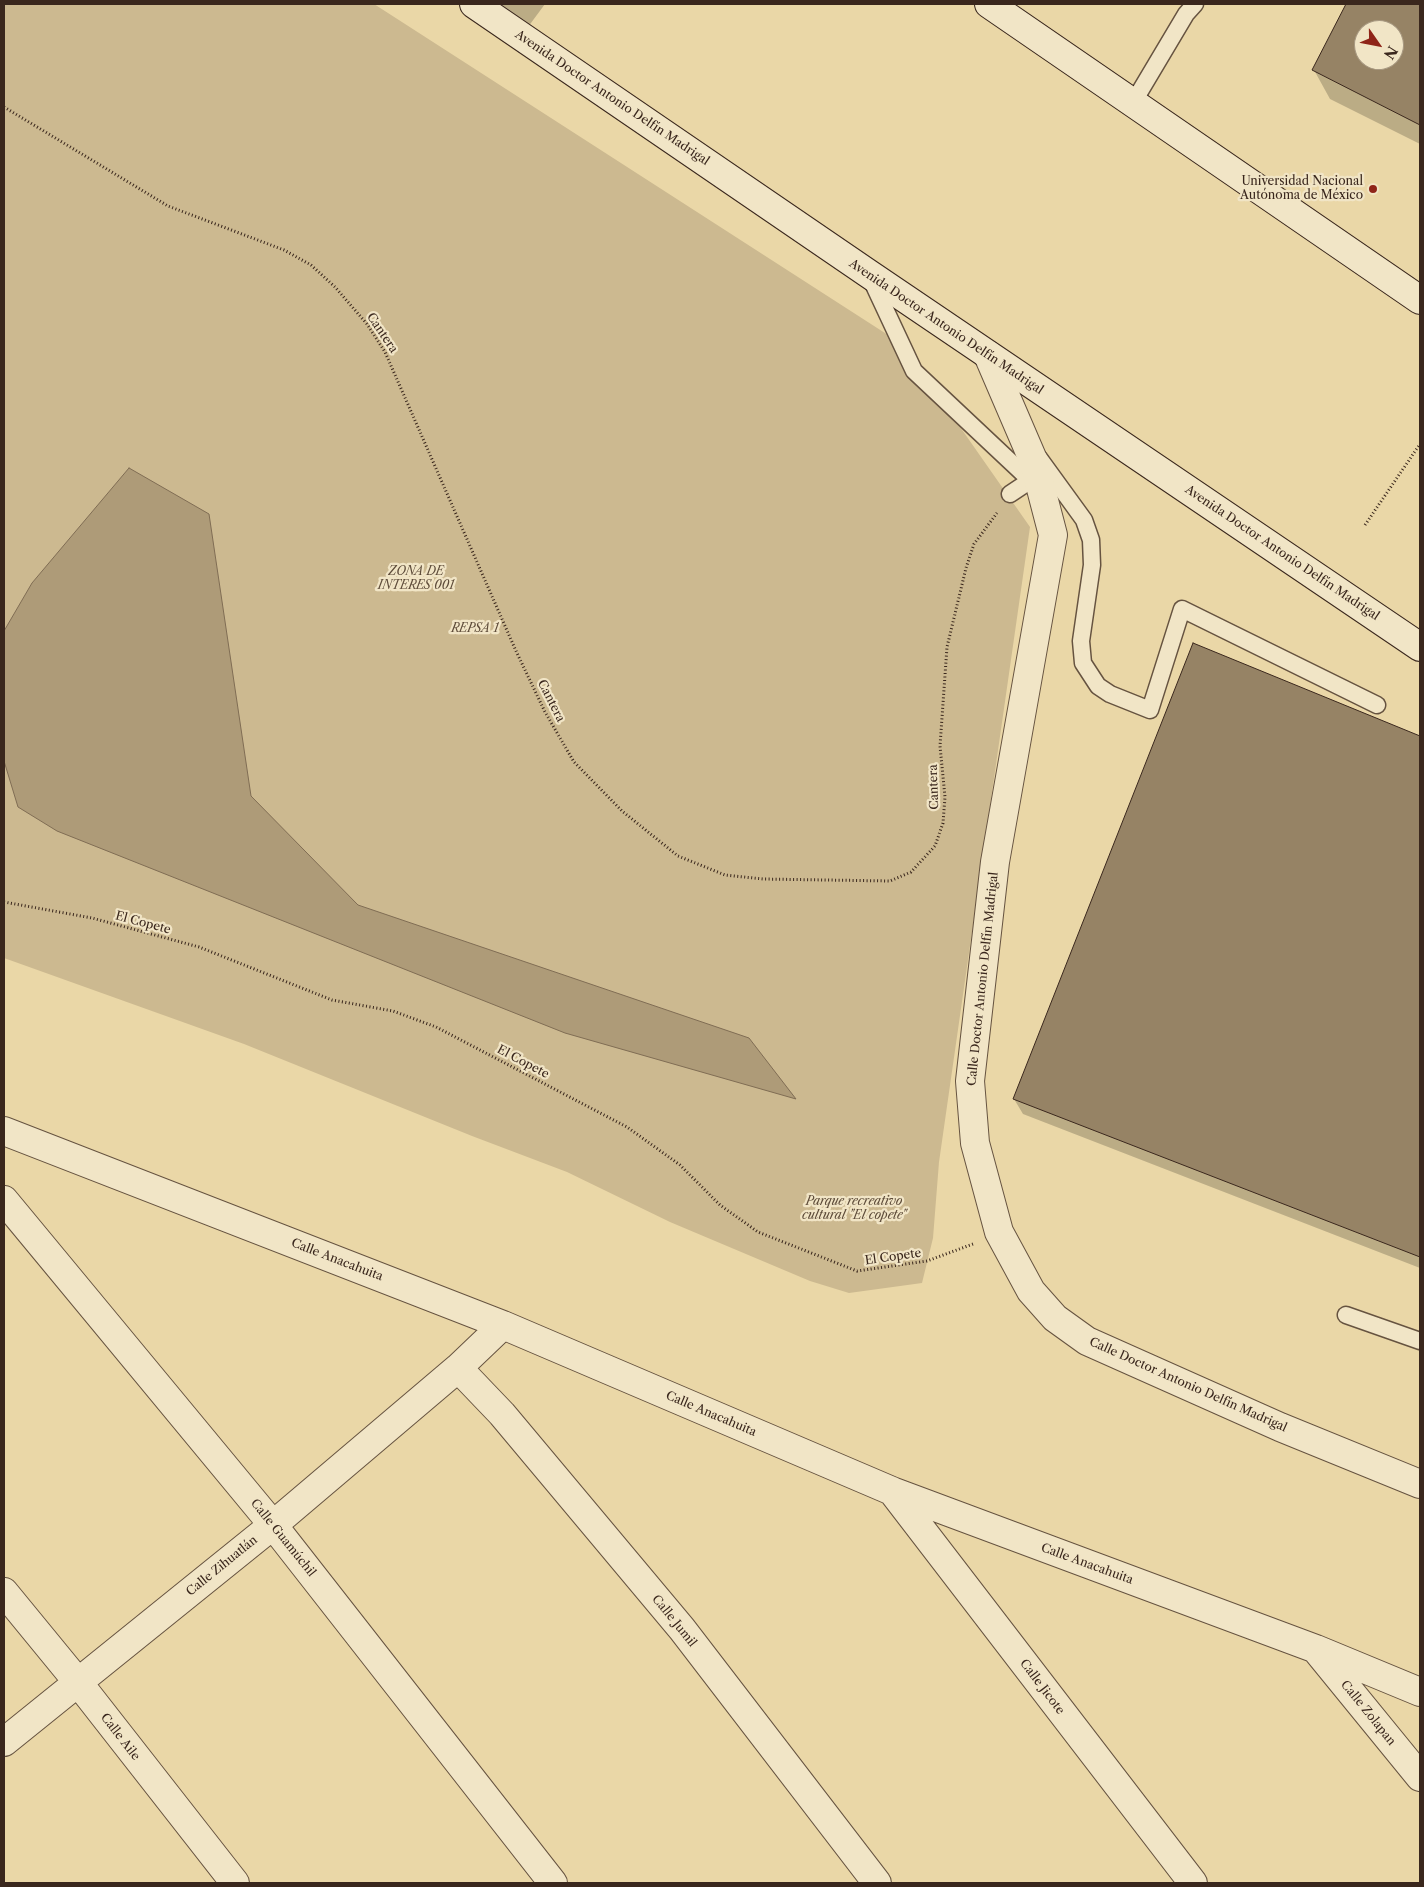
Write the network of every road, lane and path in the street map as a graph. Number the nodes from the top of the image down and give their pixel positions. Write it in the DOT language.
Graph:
graph roads {
  1 [pos="474,4"];
  2 [pos="989,4"];
  3 [pos="1195,4"];
  4 [pos="1133,102"];
  5 [pos="4,107"];
  6 [pos="869,274"];
  7 [pos="1420,300"];
  8 [pos="988,355"];
  9 [pos="1024,438"];
  10 [pos="1420,444"];
  11 [pos="1033,478"];
  12 [pos="1010,494"];
  13 [pos="1366,525"];
  14 [pos="1420,647"];
  15 [pos="1377,705"];
  16 [pos="4,902"];
  17 [pos="4,1131"];
  18 [pos="4,1200"];
  19 [pos="998,1232"];
  20 [pos="1346,1315"];
  21 [pos="504,1325"];
  22 [pos="1420,1341"];
  23 [pos="458,1368"];
  24 [pos="1420,1484"];
  25 [pos="892,1491"];
  26 [pos="273,1525"];
  27 [pos="4,1592"];
  28 [pos="1316,1649"];
  29 [pos="77,1681"];
  30 [pos="1420,1692"];
  31 [pos="4,1742"];
  32 [pos="1420,1777"];
  33 [pos="235,1883"];
  34 [pos="553,1883"];
  35 [pos="877,1883"];
  36 [pos="1193,1883"];
  1 -- 6 [label="street, Avenida Doctor Antonio Delfín Madrigal"];
  2 -- 4 [label="street"];
  3 -- 4 [label="lane"];
  4 -- 7 [label="street"];
  5 -- 12 [label="path, Cantera"];
  6 -- 8 [label="street, Avenida Doctor Antonio Delfín Madrigal"];
  6 -- 11 [label="lane"];
  8 -- 9 [label="street, Calle Doctor Antonio Delfín Madrigal"];
  8 -- 14 [label="street, Avenida Doctor Antonio Delfín Madrigal"];
  9 -- 11 [label="street, Calle Doctor Antonio Delfín Madrigal"];
  9 -- 15 [label="lane"];
  10 -- 13 [label="path"];
  11 -- 12 [label="lane"];
  11 -- 19 [label="street, Calle Doctor Antonio Delfín Madrigal"];
  16 -- 19 [label="path, El Copete"];
  17 -- 21 [label="street, Calle Anacahuita"];
  18 -- 26 [label="street, Calle Guamúchil"];
  19 -- 24 [label="street, Calle Doctor Antonio Delfín Madrigal"];
  20 -- 22 [label="lane"];
  21 -- 23 [label="street, Calle Zihuatlán"];
  21 -- 25 [label="street, Calle Anacahuita"];
  23 -- 26 [label="street, Calle Zihuatlán"];
  23 -- 35 [label="street, Calle Jumil"];
  25 -- 28 [label="street, Calle Anacahuita"];
  25 -- 36 [label="street, Calle Jicote"];
  26 -- 29 [label="street, Calle Zihuatlán"];
  26 -- 34 [label="street, Calle Guamúchil"];
  27 -- 29 [label="street, Calle Aile"];
  28 -- 30 [label="street, Calle Anacahuita"];
  28 -- 32 [label="street, Calle Zolapan"];
  29 -- 31 [label="street, Calle Zihuatlán"];
  29 -- 33 [label="street, Calle Aile"];
}
